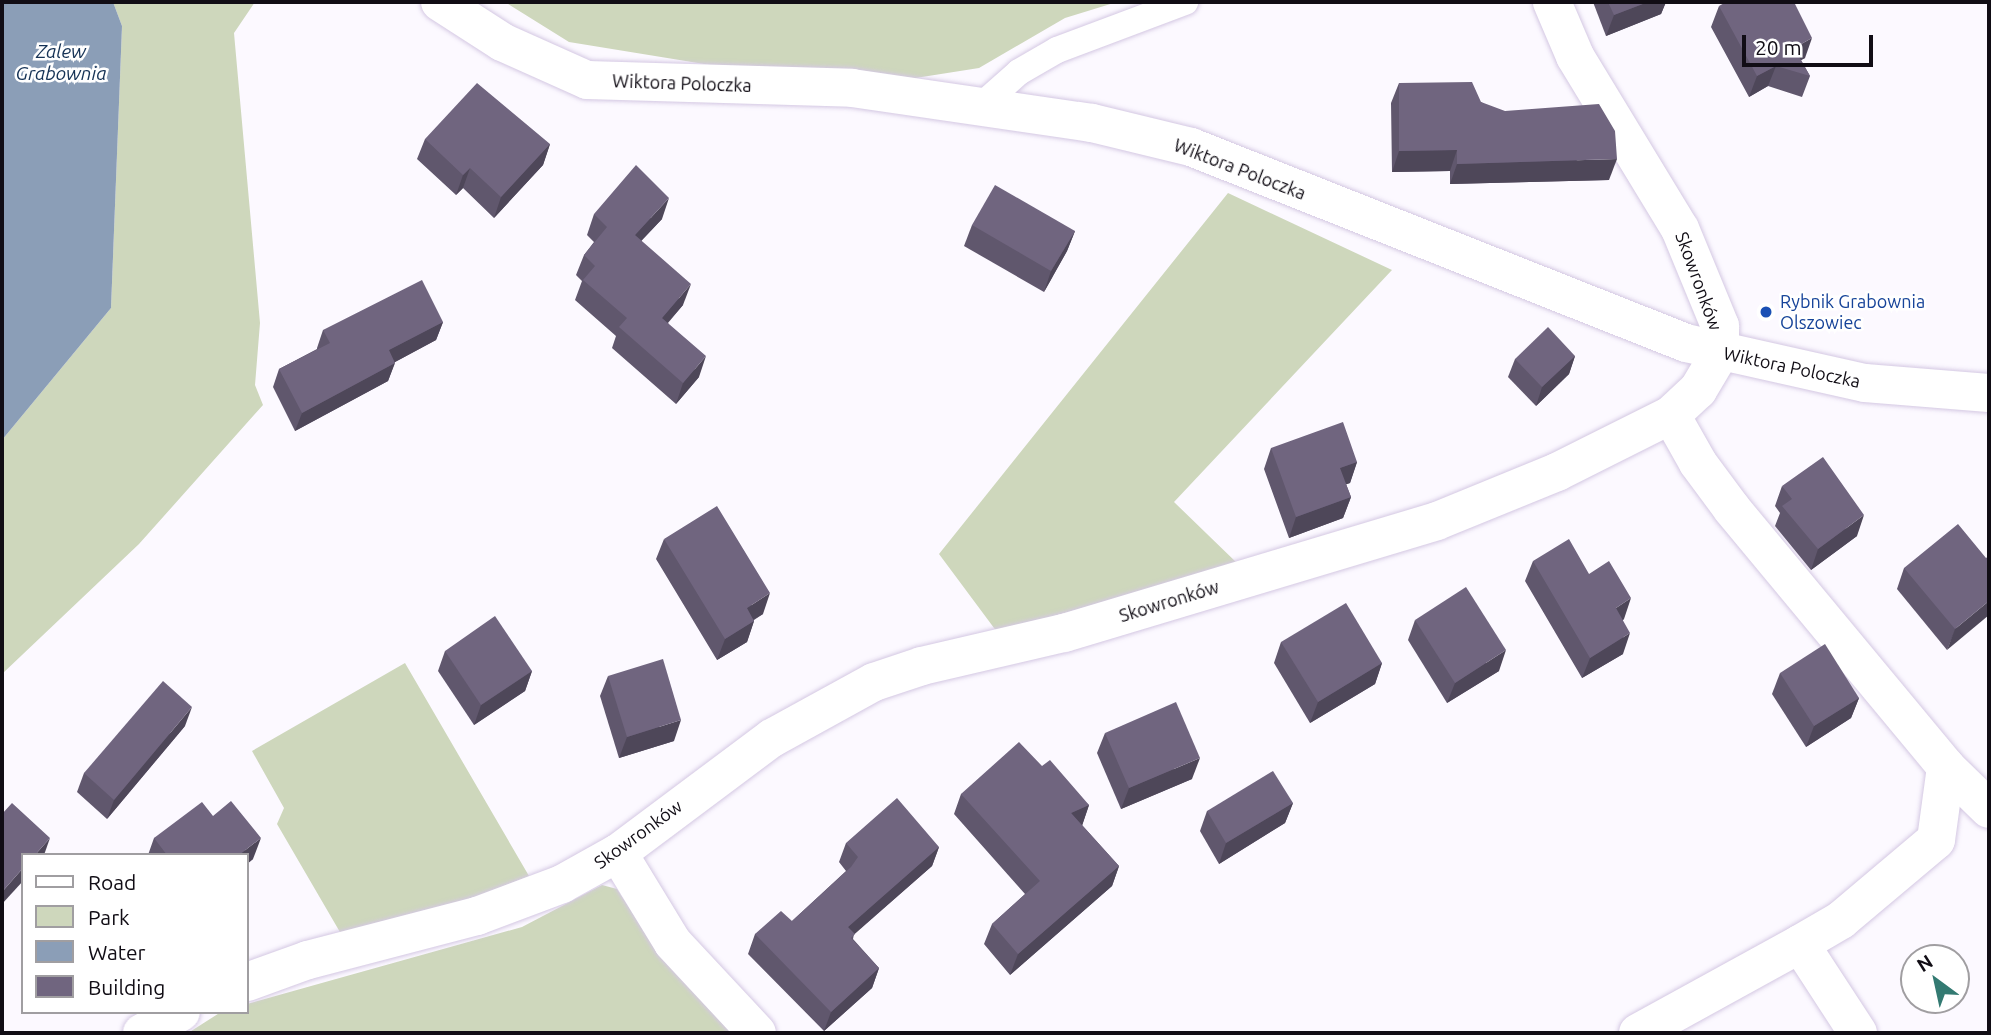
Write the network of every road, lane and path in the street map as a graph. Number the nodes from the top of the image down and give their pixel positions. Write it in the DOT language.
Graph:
graph roads {
  1 [pos="440,2"];
  2 [pos="1185,2"];
  3 [pos="1552,2"];
  4 [pos="983,104"];
  5 [pos="1720,353"];
  6 [pos="1989,393"];
  7 [pos="1671,415"];
  8 [pos="1946,767"];
  9 [pos="1989,809"];
  10 [pos="618,853"];
  11 [pos="1800,944"];
  12 [pos="248,982"];
  13 [pos="177,1014"];
  14 [pos="142,1033"];
  15 [pos="757,1033"];
  16 [pos="1638,1033"];
  17 [pos="1858,1033"];
  1 -- 4 [label="street, Wiktora Poloczka"];
  2 -- 4 [label="lane"];
  3 -- 5 [label="street, Skowronków"];
  4 -- 5 [label="street, Wiktora Poloczka"];
  5 -- 6 [label="street, Wiktora Poloczka"];
  5 -- 7 [label="street, Skowronków"];
  7 -- 8 [label="street"];
  7 -- 10 [label="street, Skowronków"];
  8 -- 9 [label="street"];
  8 -- 11 [label="street"];
  10 -- 12 [label="street, Skowronków"];
  10 -- 15 [label="street"];
  11 -- 16 [label="street"];
  11 -- 17 [label="street"];
  13 -- 14 [label="street"];
}
